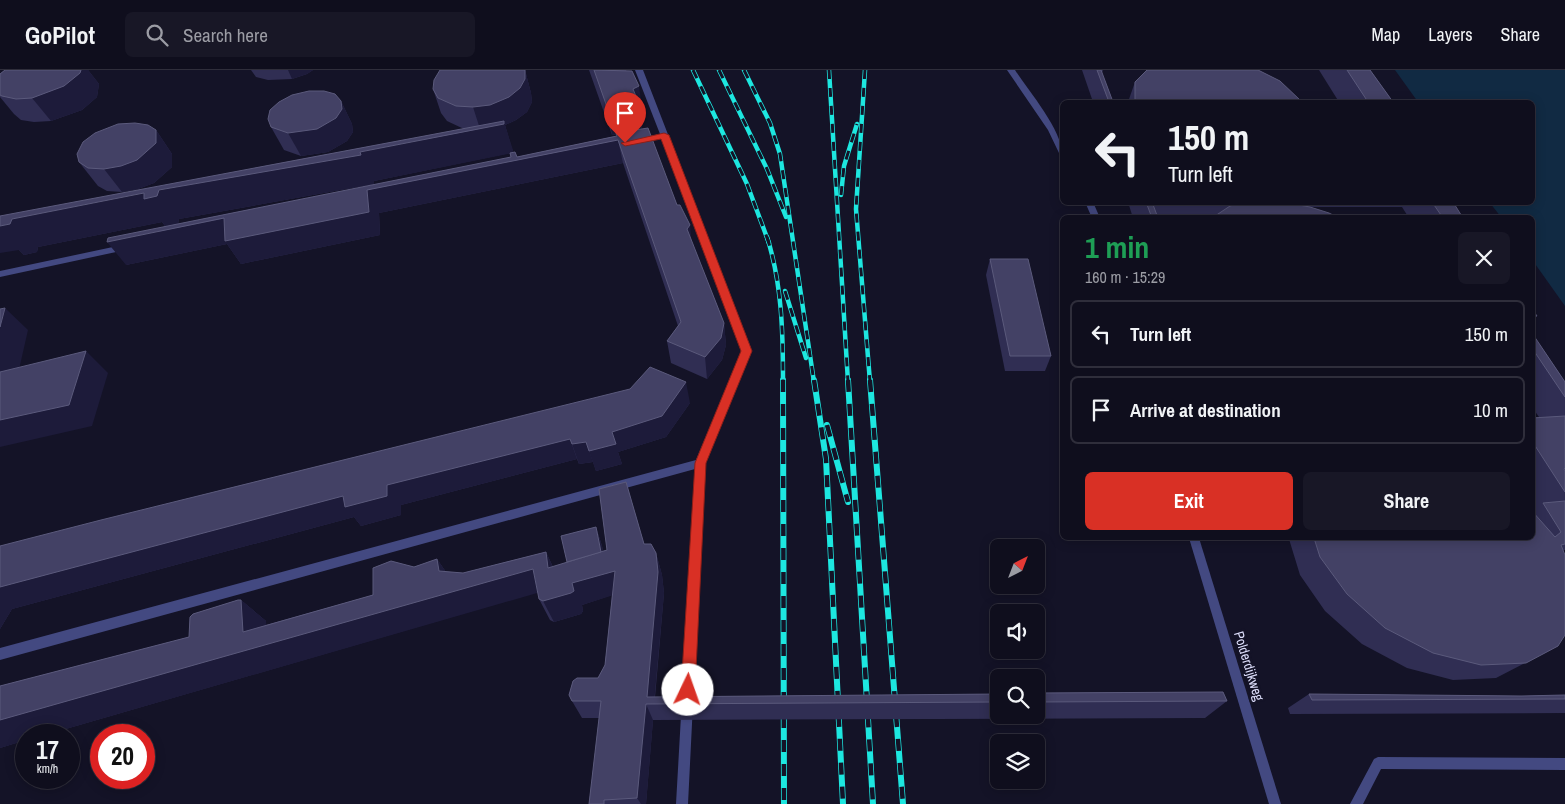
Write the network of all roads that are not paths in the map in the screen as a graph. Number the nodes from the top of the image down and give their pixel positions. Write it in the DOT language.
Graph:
graph roads {
  1 [pos="639,70"];
  2 [pos="1011,70"];
  3 [pos="664,135"];
  4 [pos="625,143"];
  5 [pos="1060,147"];
  6 [pos="137,245"];
  7 [pos="0,274"];
  8 [pos="700,463"];
  9 [pos="1195,540"];
  10 [pos="0,654"];
  11 [pos="1565,764"];
  12 [pos="682,804"];
  13 [pos="1275,804"];
  14 [pos="1356,804"];
  1 -- 3 [label="street"];
  2 -- 5 [label="street"];
  3 -- 4 [label="street"];
  3 -- 8 [label="street"];
  6 -- 7 [label="street"];
  8 -- 10 [label="street"];
  8 -- 12 [label="street"];
  9 -- 13 [label="street, Polderdijkweg"];
  11 -- 14 [label="street"];
}
